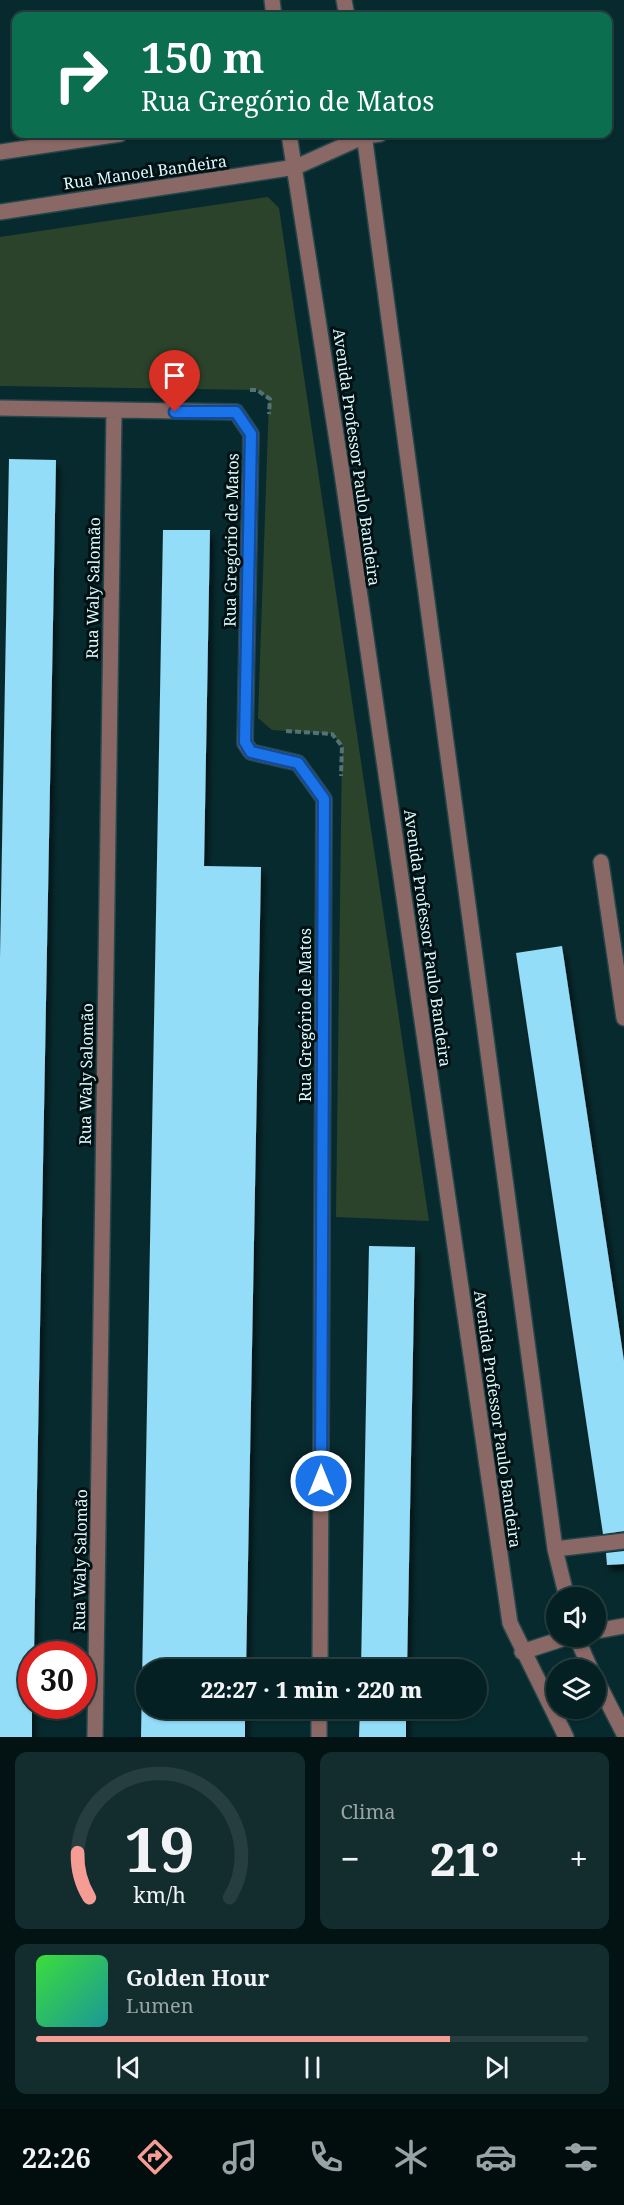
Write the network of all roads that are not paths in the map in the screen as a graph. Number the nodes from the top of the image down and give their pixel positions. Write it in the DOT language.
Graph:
graph roads {
  1 [pos="93,138"];
  2 [pos="291,138"];
  3 [pos="361,138"];
  4 [pos="371,138"];
  5 [pos="0,152"];
  6 [pos="296,168"];
  7 [pos="0,212"];
  8 [pos="0,408"];
  9 [pos="114,411"];
  10 [pos="601,862"];
  11 [pos="624,1018"];
  12 [pos="624,1541"];
  13 [pos="555,1549"];
  14 [pos="564,1587"];
  15 [pos="624,1626"];
  16 [pos="606,1629"];
  17 [pos="546,1644"];
  18 [pos="522,1652"];
  19 [pos="320,1659"];
  20 [pos="606,1699"];
  21 [pos="319,1719"];
  22 [pos="624,1734"];
  23 [pos="95,1737"];
  24 [pos="319,1737"];
  25 [pos="566,1737"];
  1 -- 5 [label="street"];
  2 -- 6 [label="street, Avenida Professor Paulo Bandeira"];
  3 -- 6 [label="street, Rua Manoel Bandeira"];
  4 -- 13 [label="street"];
  6 -- 7 [label="street, Rua Manoel Bandeira"];
  6 -- 18 [label="street, Avenida Professor Paulo Bandeira"];
  8 -- 9 [label="street"];
  9 -- 19 [label="street, Rua Gregório de Matos"];
  9 -- 23 [label="street, Rua Waly Salomão"];
  10 -- 11 [label="street"];
  12 -- 13 [label="street"];
  13 -- 14 [label="street"];
  15 -- 16 [label="street"];
  17 -- 18 [label="street"];
  18 -- 25 [label="street, Avenida Professor Paulo Bandeira"];
  20 -- 22 [label="street"];
  21 -- 24 [label="street"];
}
